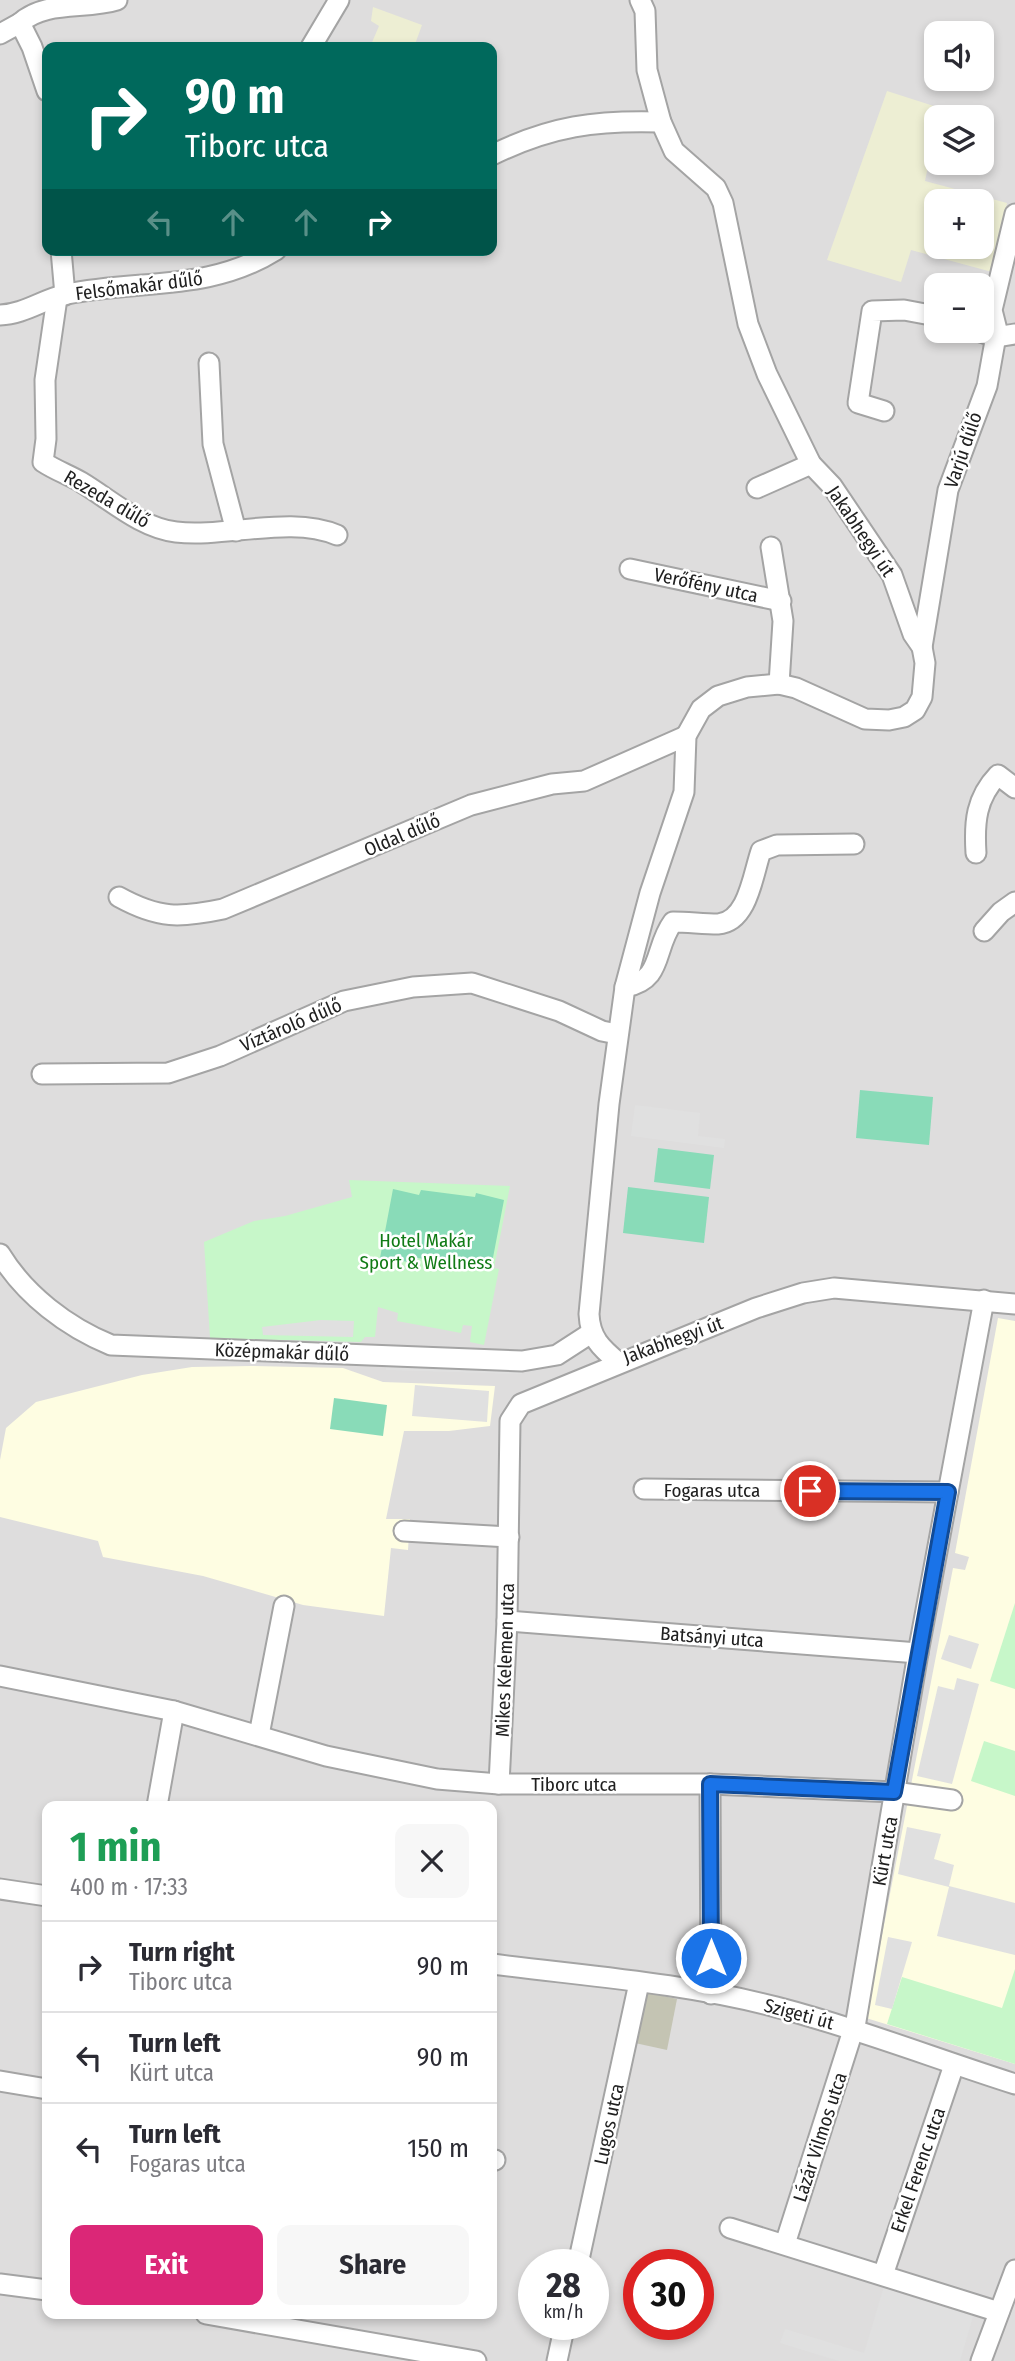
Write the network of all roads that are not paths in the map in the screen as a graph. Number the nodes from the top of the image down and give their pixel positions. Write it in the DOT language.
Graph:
graph roads {
  1 [pos="117,0"];
  2 [pos="339,0"];
  3 [pos="640,0"];
  4 [pos="20,23"];
  5 [pos="0,34"];
  6 [pos="315,42"];
  7 [pos="42,76"];
  8 [pos="661,122"];
  9 [pos="497,152"];
  10 [pos="1015,214"];
  11 [pos="61,256"];
  12 [pos="265,256"];
  13 [pos="61,296"];
  14 [pos="924,314"];
  15 [pos="0,315"];
  16 [pos="996,334"];
  17 [pos="209,363"];
  18 [pos="884,411"];
  19 [pos="811,464"];
  20 [pos="757,488"];
  21 [pos="236,531"];
  22 [pos="337,535"];
  23 [pos="771,547"];
  24 [pos="630,569"];
  25 [pos="781,601"];
  26 [pos="922,648"];
  27 [pos="779,684"];
  28 [pos="686,736"];
  29 [pos="1015,788"];
  30 [pos="855,844"];
  31 [pos="976,853"];
  32 [pos="119,897"];
  33 [pos="1015,902"];
  34 [pos="984,931"];
  35 [pos="625,987"];
  36 [pos="617,1034"];
  37 [pos="43,1074"];
  38 [pos="0,1254"];
  39 [pos="984,1300"];
  40 [pos="1015,1304"];
  41 [pos="591,1333"];
  42 [pos="619,1363"];
  43 [pos="644,1489"];
  44 [pos="948,1492"];
  45 [pos="404,1531"];
  46 [pos="509,1537"];
  47 [pos="284,1606"];
  48 [pos="507,1621"];
  49 [pos="918,1653"];
  50 [pos="0,1676"];
  51 [pos="174,1711"];
  52 [pos="259,1735"];
  53 [pos="499,1784"];
  54 [pos="710,1784"];
  55 [pos="894,1792"];
  56 [pos="952,1800"];
  57 [pos="158,1801"];
  58 [pos="0,1889"];
  59 [pos="42,1895"];
  60 [pos="497,1965"];
  61 [pos="639,1983"];
  62 [pos="711,1994"];
  63 [pos="855,2029"];
  64 [pos="954,2065"];
  65 [pos="0,2081"];
  66 [pos="1015,2084"];
  67 [pos="42,2088"];
  68 [pos="730,2228"];
  69 [pos="785,2244"];
  70 [pos="581,2249"];
  71 [pos="1015,2270"];
  72 [pos="883,2274"];
  73 [pos="0,2284"];
  74 [pos="42,2289"];
  75 [pos="999,2312"];
  76 [pos="272,2319"];
  77 [pos="562,2340"];
  78 [pos="476,2361"];
  79 [pos="557,2361"];
  80 [pos="981,2361"];
  1 -- 4 [label="street"];
  2 -- 6 [label="street"];
  3 -- 8 [label="street, Jakabhegyi út"];
  4 -- 5 [label="street"];
  4 -- 7 [label="street"];
  8 -- 9 [label="street"];
  8 -- 19 [label="street, Jakabhegyi út"];
  10 -- 16 [label="street, Varjú dűlő"];
  11 -- 13 [label="street"];
  12 -- 13 [label="street, Felsőmakár dűlő"];
  13 -- 15 [label="street, Felsőmakár dűlő"];
  13 -- 21 [label="street, Rezeda dűlő"];
  14 -- 18 [label="street"];
  16 -- 26 [label="street, Varjú dűlő"];
  17 -- 21 [label="street"];
  19 -- 20 [label="street"];
  19 -- 26 [label="street, Jakabhegyi út"];
  21 -- 22 [label="street, Rezeda dűlő"];
  23 -- 25 [label="street"];
  24 -- 25 [label="street, Verőfény utca"];
  25 -- 27 [label="street"];
  26 -- 27 [label="street, Jakabhegyi út"];
  27 -- 28 [label="street, Jakabhegyi út"];
  28 -- 32 [label="street, Oldal dűlő"];
  28 -- 35 [label="street, Jakabhegyi út"];
  29 -- 31 [label="street"];
  30 -- 35 [label="street"];
  33 -- 34 [label="street"];
  35 -- 36 [label="street, Jakabhegyi út"];
  36 -- 37 [label="street, Víztároló dűlő"];
  36 -- 41 [label="street, Jakabhegyi út"];
  38 -- 41 [label="street, Középmakár dűlő"];
  39 -- 40 [label="street, Jakabhegyi út"];
  39 -- 42 [label="street, Jakabhegyi út"];
  39 -- 44 [label="street, Kürt utca"];
  41 -- 42 [label="street, Jakabhegyi út"];
  42 -- 46 [label="street, Mikes Kelemen utca"];
  43 -- 44 [label="street, Fogaras utca"];
  44 -- 49 [label="street, Kürt utca"];
  45 -- 46 [label="street"];
  46 -- 48 [label="street, Mikes Kelemen utca"];
  47 -- 52 [label="street"];
  48 -- 49 [label="street, Batsányi utca"];
  48 -- 53 [label="street, Mikes Kelemen utca"];
  49 -- 55 [label="street, Kürt utca"];
  50 -- 51 [label="street, Tiborc utca"];
  51 -- 52 [label="street, Tiborc utca"];
  51 -- 57 [label="street"];
  52 -- 53 [label="street, Tiborc utca"];
  53 -- 54 [label="street, Tiborc utca"];
  54 -- 55 [label="street, Tiborc utca"];
  54 -- 62 [label="street"];
  55 -- 56 [label="street, Tiborc utca"];
  55 -- 63 [label="street, Kürt utca"];
  58 -- 59 [label="street"];
  60 -- 61 [label="street, Szigeti út"];
  61 -- 62 [label="street, Szigeti út"];
  61 -- 70 [label="street, Lugos utca"];
  62 -- 63 [label="street, Szigeti út"];
  63 -- 64 [label="street, Szigeti út"];
  63 -- 69 [label="street, Lázár Vilmos utca"];
  64 -- 66 [label="street, Szigeti út"];
  64 -- 72 [label="street, Erkel Ferenc utca"];
  65 -- 67 [label="street"];
  68 -- 69 [label="street"];
  69 -- 72 [label="street"];
  71 -- 75 [label="street"];
  72 -- 75 [label="street"];
  73 -- 74 [label="street"];
  75 -- 80 [label="street"];
  76 -- 78 [label="street"];
  77 -- 79 [label="street"];
}
